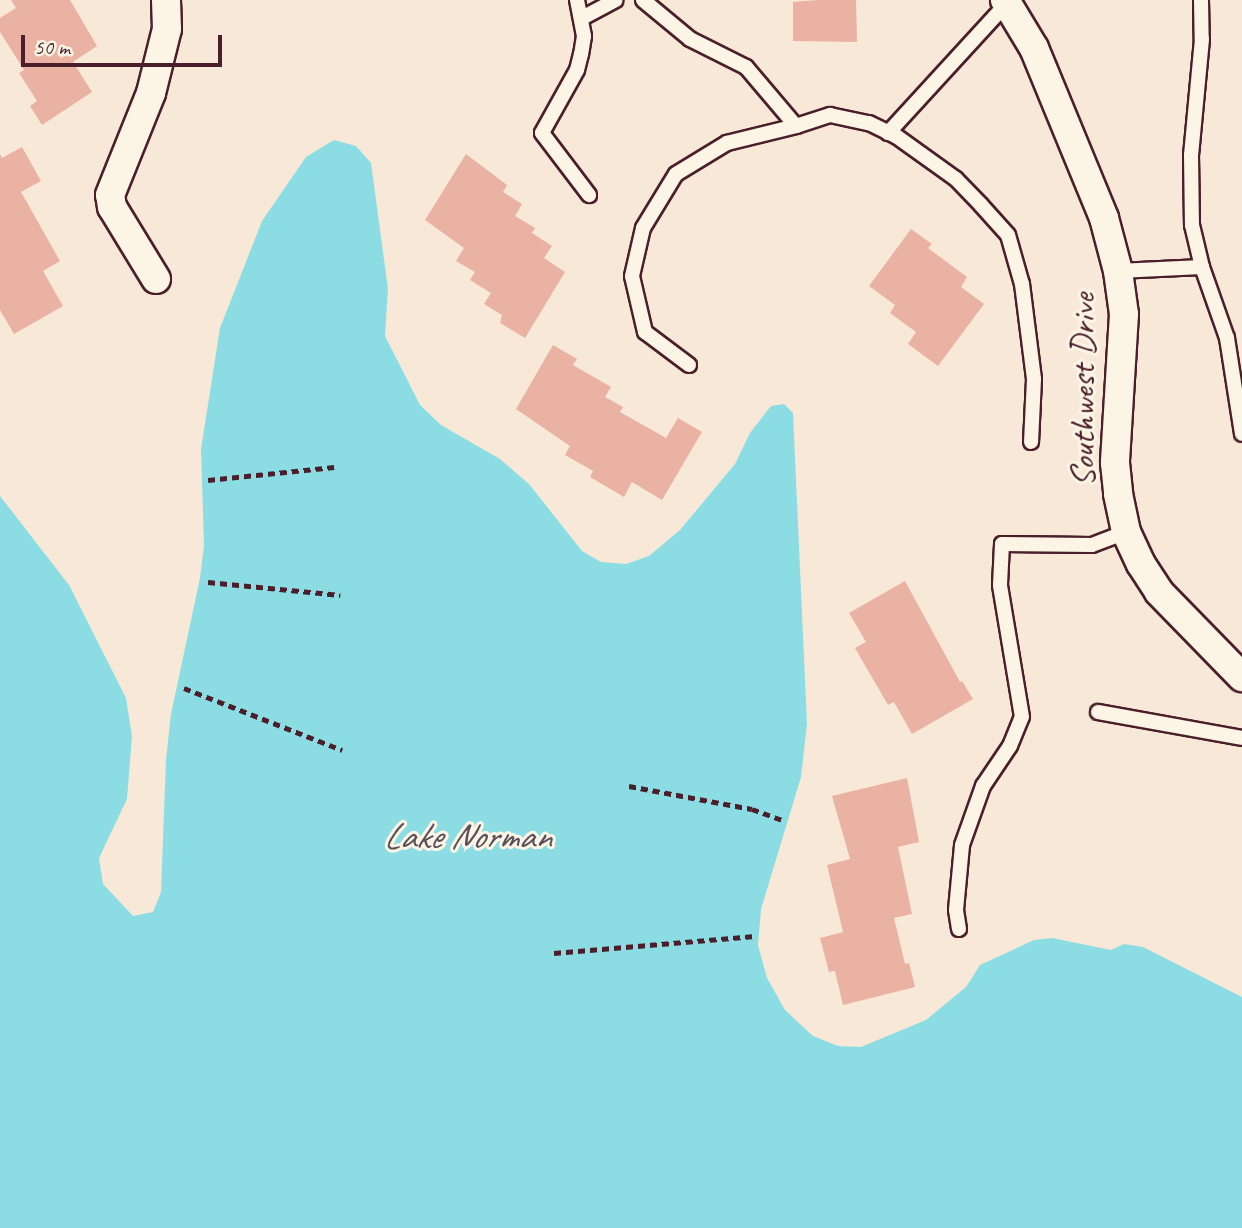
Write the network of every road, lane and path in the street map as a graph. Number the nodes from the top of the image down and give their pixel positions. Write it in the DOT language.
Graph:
graph roads {
  1 [pos="166,0"];
  2 [pos="577,0"];
  3 [pos="616,0"];
  4 [pos="643,0"];
  5 [pos="1202,0"];
  6 [pos="1007,1"];
  7 [pos="582,18"];
  8 [pos="796,126"];
  9 [pos="888,132"];
  10 [pos="589,195"];
  11 [pos="1202,267"];
  12 [pos="1118,271"];
  13 [pos="156,279"];
  14 [pos="689,365"];
  15 [pos="1242,434"];
  16 [pos="1031,442"];
  17 [pos="334,467"];
  18 [pos="208,480"];
  19 [pos="1126,532"];
  20 [pos="208,582"];
  21 [pos="340,595"];
  22 [pos="1242,677"];
  23 [pos="184,688"];
  24 [pos="1098,712"];
  25 [pos="1242,738"];
  26 [pos="342,750"];
  27 [pos="629,786"];
  28 [pos="783,820"];
  29 [pos="959,929"];
  30 [pos="755,936"];
  31 [pos="554,953"];
  1 -- 13 [label="street"];
  2 -- 7 [label="lane"];
  3 -- 7 [label="lane"];
  4 -- 8 [label="lane"];
  5 -- 11 [label="lane"];
  6 -- 9 [label="lane"];
  6 -- 12 [label="street, Southwest Drive"];
  7 -- 10 [label="lane"];
  8 -- 9 [label="lane"];
  8 -- 14 [label="lane"];
  9 -- 16 [label="lane"];
  11 -- 12 [label="lane"];
  11 -- 15 [label="lane"];
  12 -- 19 [label="street, Southwest Drive"];
  17 -- 18 [label="path"];
  19 -- 22 [label="street, Southwest Drive"];
  19 -- 29 [label="lane"];
  20 -- 21 [label="path"];
  23 -- 26 [label="path"];
  24 -- 25 [label="lane"];
  27 -- 28 [label="path"];
  30 -- 31 [label="path"];
}
